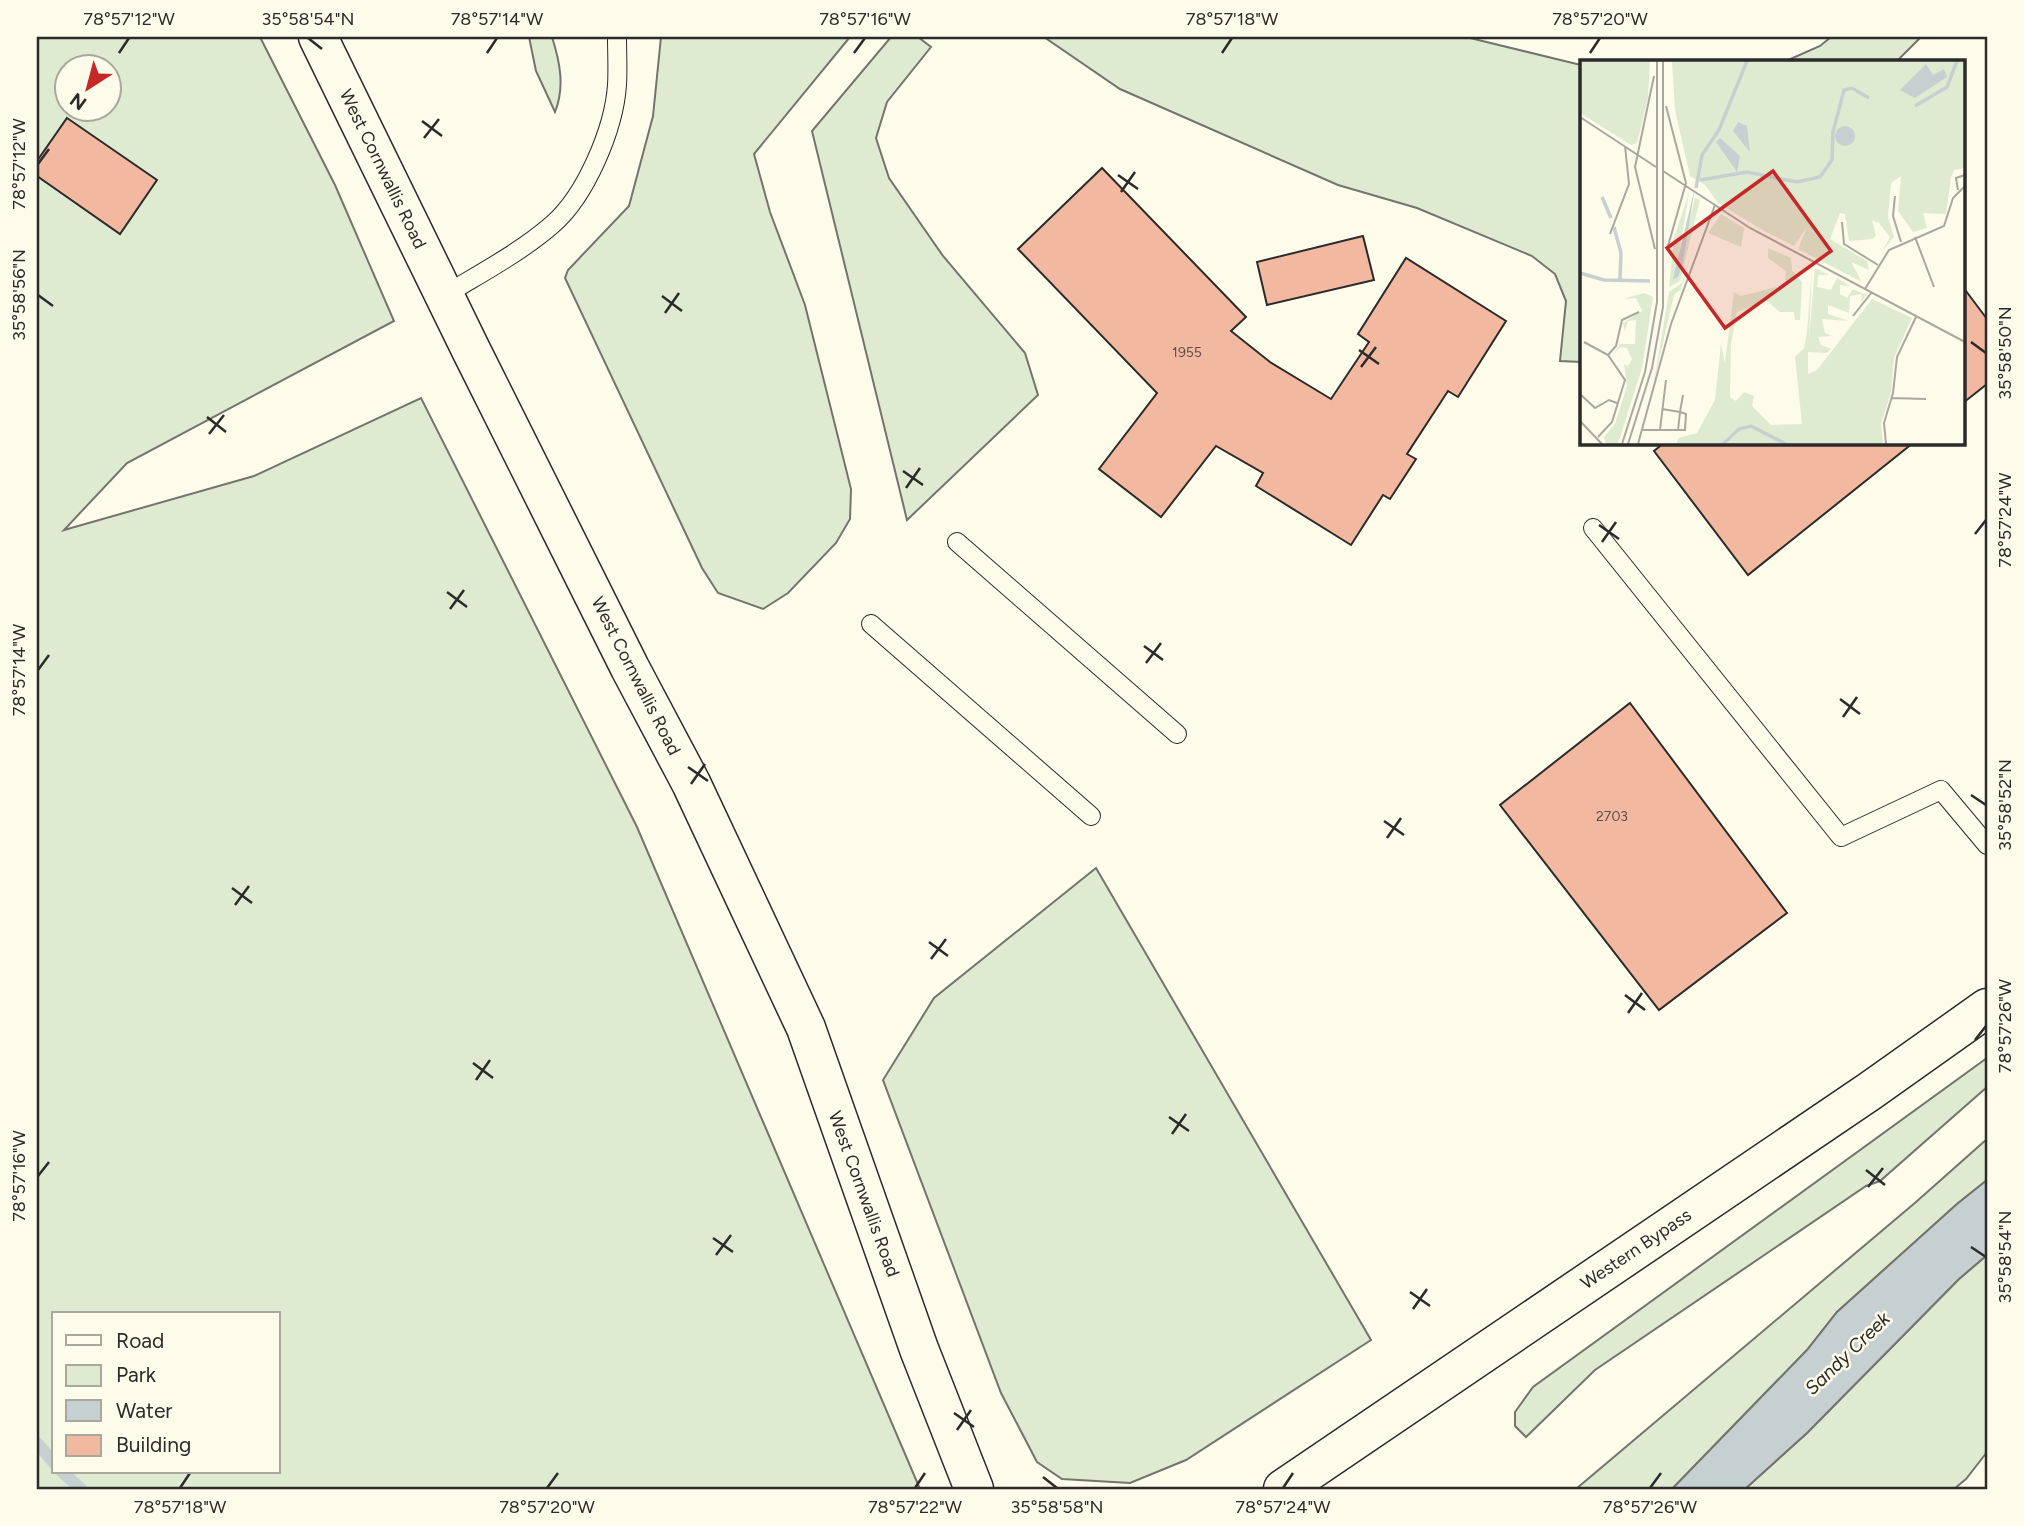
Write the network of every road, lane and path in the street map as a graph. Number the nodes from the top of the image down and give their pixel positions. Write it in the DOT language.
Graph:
graph roads {
  1 [pos="318,37"];
  2 [pos="617,37"];
  3 [pos="445,295"];
  4 [pos="1593,528"];
  5 [pos="957,542"];
  6 [pos="871,624"];
  7 [pos="1177,734"];
  8 [pos="1091,816"];
  9 [pos="1987,845"];
  10 [pos="1987,1008"];
  11 [pos="974,1489"];
  12 [pos="1283,1489"];
  1 -- 3 [label="street, West Cornwallis Road"];
  2 -- 3 [label="lane"];
  3 -- 11 [label="street, West Cornwallis Road"];
  4 -- 9 [label="lane"];
  5 -- 7 [label="lane"];
  6 -- 8 [label="lane"];
  10 -- 12 [label="street, Western Bypass"];
}
